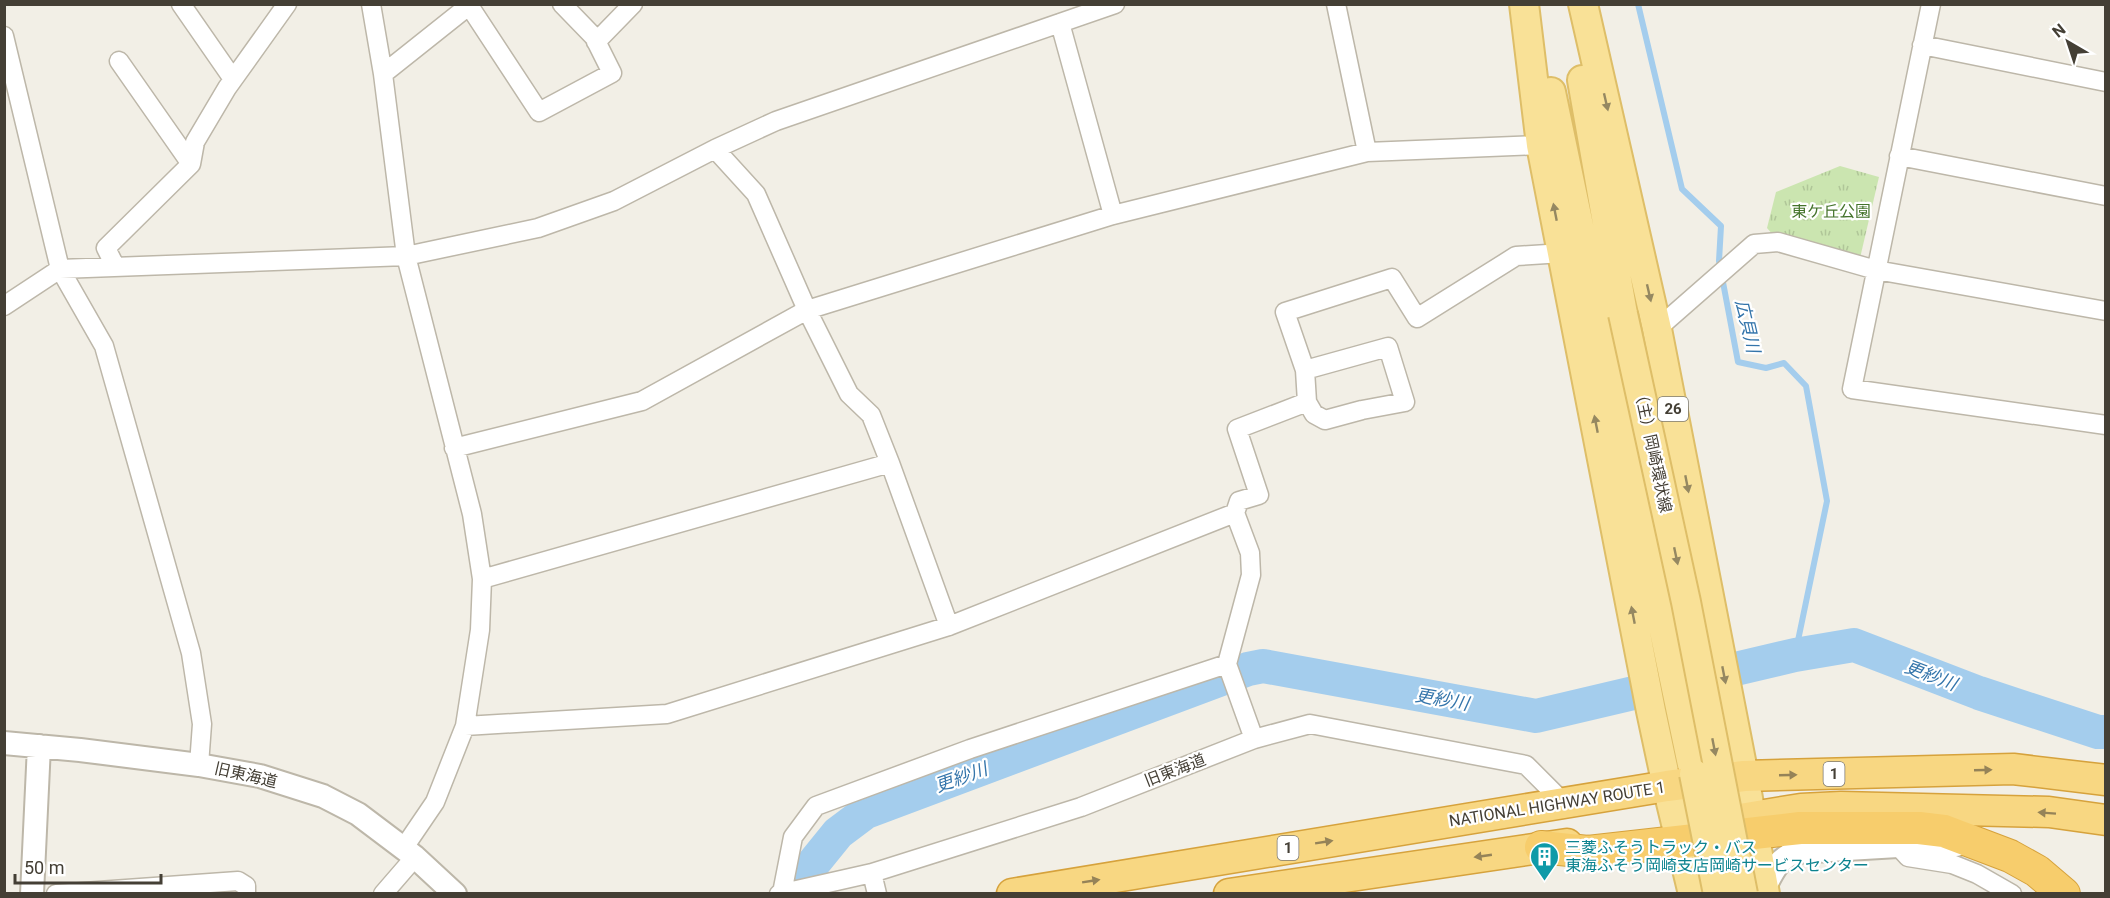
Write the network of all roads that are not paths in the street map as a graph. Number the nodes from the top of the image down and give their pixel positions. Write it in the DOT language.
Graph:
graph roads {
  1 [pos="182,4"];
  2 [pos="287,4"];
  3 [pos="371,4"];
  4 [pos="562,4"];
  5 [pos="633,4"];
  6 [pos="1115,4"];
  7 [pos="1336,4"];
  8 [pos="1524,4"];
  9 [pos="1532,4"];
  10 [pos="1569,4"];
  11 [pos="1583,4"];
  12 [pos="1931,4"];
  13 [pos="470,6"];
  14 [pos="1060,23"];
  15 [pos="4,36"];
  16 [pos="596,42"];
  17 [pos="1922,45"];
  18 [pos="119,61"];
  19 [pos="383,74"];
  20 [pos="233,79"];
  21 [pos="2106,82"];
  22 [pos="1541,145"];
  23 [pos="715,149"];
  24 [pos="1367,152"];
  25 [pos="1899,156"];
  26 [pos="191,164"];
  27 [pos="2106,196"];
  28 [pos="1113,215"];
  29 [pos="1563,253"];
  30 [pos="406,256"];
  31 [pos="115,266"];
  32 [pos="60,270"];
  33 [pos="1876,270"];
  34 [pos="4,306"];
  35 [pos="807,310"];
  36 [pos="2106,311"];
  37 [pos="1612,317"];
  38 [pos="1657,329"];
  39 [pos="1305,370"];
  40 [pos="1307,402"];
  41 [pos="2106,425"];
  42 [pos="454,447"];
  43 [pos="890,463"];
  44 [pos="1235,513"];
  45 [pos="482,579"];
  46 [pos="949,626"];
  47 [pos="1227,664"];
  48 [pos="465,726"];
  49 [pos="1254,739"];
  50 [pos="4,743"];
  51 [pos="39,746"];
  52 [pos="199,765"];
  53 [pos="1744,776"];
  54 [pos="2106,780"];
  55 [pos="1667,786"];
  56 [pos="1564,803"];
  57 [pos="2106,820"];
  58 [pos="1752,825"];
  59 [pos="1680,835"];
  60 [pos="1898,846"];
  61 [pos="1541,847"];
  62 [pos="1987,847"];
  63 [pos="409,853"];
  64 [pos="872,873"];
  65 [pos="1757,892"];
  66 [pos="780,893"];
  67 [pos="32,894"];
  68 [pos="56,894"];
  69 [pos="246,894"];
  70 [pos="383,894"];
  71 [pos="455,894"];
  72 [pos="877,894"];
  73 [pos="1012,894"];
  74 [pos="1229,894"];
  75 [pos="1694,894"];
  76 [pos="1718,894"];
  77 [pos="2012,894"];
  78 [pos="2064,894"];
  1 -- 20 [label="street"];
  2 -- 20 [label="street"];
  3 -- 19 [label="street"];
  4 -- 16 [label="street"];
  5 -- 16 [label="street"];
  6 -- 14 [label="street"];
  7 -- 24 [label="street"];
  8 -- 22 [label="main road"];
  9 -- 37 [label="main road, （主）岡崎環状線 / 26"];
  10 -- 37 [label="main road, （主）岡崎環状線 / 26"];
  11 -- 38 [label="main road, 26, one-way"];
  12 -- 17 [label="street"];
  13 -- 16 [label="street"];
  13 -- 19 [label="street"];
  14 -- 23 [label="street"];
  14 -- 28 [label="street"];
  15 -- 32 [label="street"];
  17 -- 21 [label="street"];
  17 -- 25 [label="street"];
  18 -- 26 [label="street"];
  19 -- 30 [label="street"];
  20 -- 26 [label="street"];
  22 -- 24 [label="street"];
  29 -- 22 [label="main road, one-way"];
  23 -- 30 [label="street"];
  23 -- 35 [label="street"];
  24 -- 28 [label="street"];
  25 -- 27 [label="street"];
  25 -- 33 [label="street"];
  26 -- 31 [label="street"];
  28 -- 35 [label="street"];
  29 -- 39 [label="street"];
  55 -- 29 [label="main road, one-way"];
  30 -- 31 [label="street"];
  30 -- 42 [label="street"];
  31 -- 32 [label="street"];
  32 -- 34 [label="street"];
  32 -- 52 [label="street"];
  33 -- 36 [label="street"];
  33 -- 38 [label="street"];
  33 -- 41 [label="street"];
  35 -- 42 [label="street"];
  35 -- 43 [label="street"];
  37 -- 65 [label="main road, （主）岡崎環状線 / 26, one-way, bridge"];
  37 -- 76 [label="main road, （主）岡崎環状線 / 26, bridge"];
  38 -- 53 [label="main road, 26, one-way"];
  39 -- 40 [label="street"];
  39 -- 40 [label="street"];
  40 -- 44 [label="street"];
  42 -- 45 [label="street"];
  43 -- 45 [label="street"];
  43 -- 46 [label="street"];
  44 -- 46 [label="street"];
  44 -- 47 [label="street"];
  45 -- 48 [label="street"];
  46 -- 48 [label="street"];
  47 -- 49 [label="street"];
  47 -- 66 [label="street"];
  48 -- 63 [label="street"];
  49 -- 56 [label="street, 旧東海道"];
  49 -- 64 [label="street, 旧東海道"];
  50 -- 51 [label="street, 旧東海道"];
  51 -- 52 [label="street, 旧東海道"];
  51 -- 67 [label="street"];
  52 -- 63 [label="street, 旧東海道"];
  53 -- 54 [label="highway, NATIONAL HIGHWAY ROUTE 1 / 1, one-way"];
  53 -- 55 [label="highway, NATIONAL HIGHWAY ROUTE 1 / 1"];
  53 -- 58 [label="main road, 26"];
  55 -- 56 [label="highway, NATIONAL HIGHWAY ROUTE 1 / 1"];
  55 -- 59 [label="main road"];
  73 -- 56 [label="highway, NATIONAL HIGHWAY ROUTE 1 / 1, one-way"];
  57 -- 58 [label="highway, 1, one-way"];
  58 -- 59 [label="highway"];
  58 -- 62 [label="highway"];
  58 -- 65 [label="main road, 26"];
  59 -- 61 [label="highway"];
  59 -- 75 [label="main road"];
  60 -- 62 [label="street"];
  60 -- 65 [label="street"];
  60 -- 77 [label="street"];
  61 -- 74 [label="highway, 1, one-way"];
  62 -- 78 [label="highway"];
  63 -- 70 [label="street"];
  63 -- 71 [label="street, 旧東海道"];
  64 -- 66 [label="street, 旧東海道"];
  64 -- 72 [label="street"];
  68 -- 69 [label="street"];
}
